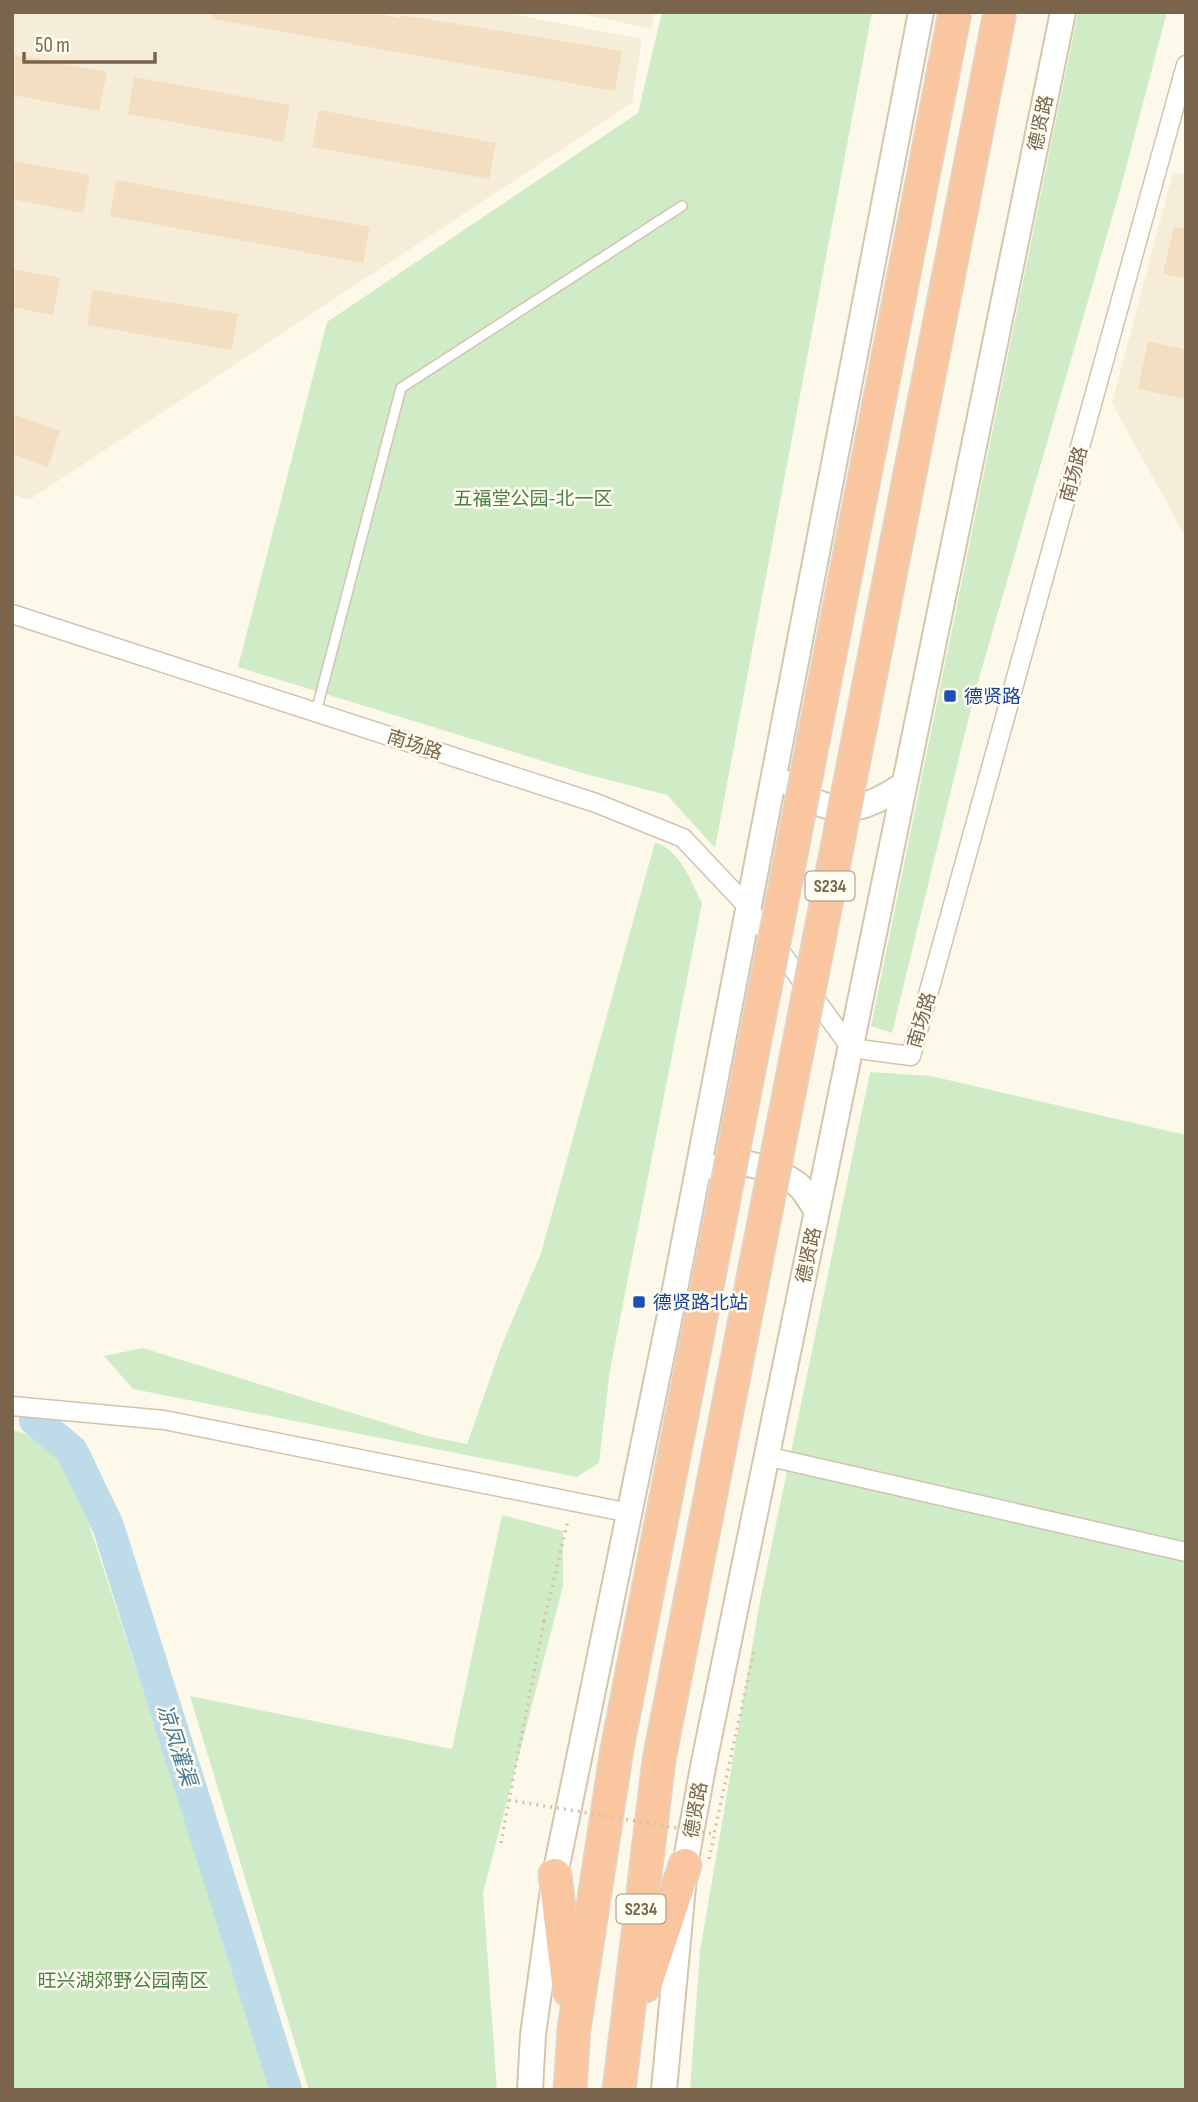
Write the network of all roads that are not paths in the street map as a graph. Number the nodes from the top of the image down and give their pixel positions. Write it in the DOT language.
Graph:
graph roads {
  1 [pos="921,12"];
  2 [pos="955,12"];
  3 [pos="1000,12"];
  4 [pos="1063,12"];
  5 [pos="1186,65"];
  6 [pos="682,206"];
  7 [pos="12,614"];
  8 [pos="316,712"];
  9 [pos="776,758"];
  10 [pos="903,785"];
  11 [pos="747,906"];
  12 [pos="850,1048"];
  13 [pos="696,1179"];
  14 [pos="817,1211"];
  15 [pos="12,1406"];
  16 [pos="766,1456"];
  17 [pos="630,1513"];
  18 [pos="1186,1552"];
  19 [pos="697,1866"];
  20 [pos="555,1875"];
  21 [pos="574,2029"];
  22 [pos="622,2057"];
  23 [pos="530,2090"];
  24 [pos="570,2090"];
  25 [pos="619,2090"];
  26 [pos="664,2090"];
  1 -- 9 [label="street"];
  2 -- 21 [label="highway, S234, bridge"];
  3 -- 22 [label="highway, 德贤路 / S234, bridge"];
  4 -- 10 [label="street, 德贤路"];
  5 -- 12 [label="street, 南场路"];
  6 -- 8 [label="lane"];
  7 -- 8 [label="street, 南场路"];
  8 -- 11 [label="street, 南场路"];
  9 -- 10 [label="street"];
  9 -- 11 [label="street"];
  10 -- 12 [label="street, 德贤路"];
  11 -- 12 [label="street, 南场路"];
  11 -- 13 [label="street"];
  12 -- 14 [label="street, 德贤路"];
  13 -- 14 [label="street"];
  13 -- 17 [label="street"];
  14 -- 16 [label="street, 德贤路"];
  15 -- 17 [label="street"];
  16 -- 18 [label="street"];
  16 -- 19 [label="street, 德贤路"];
  17 -- 20 [label="street"];
  19 -- 22 [label="highway"];
  19 -- 26 [label="street, 德贤路"];
  20 -- 21 [label="highway"];
  20 -- 23 [label="street"];
  21 -- 24 [label="highway, S234"];
  22 -- 25 [label="highway, 德贤路"];
}
